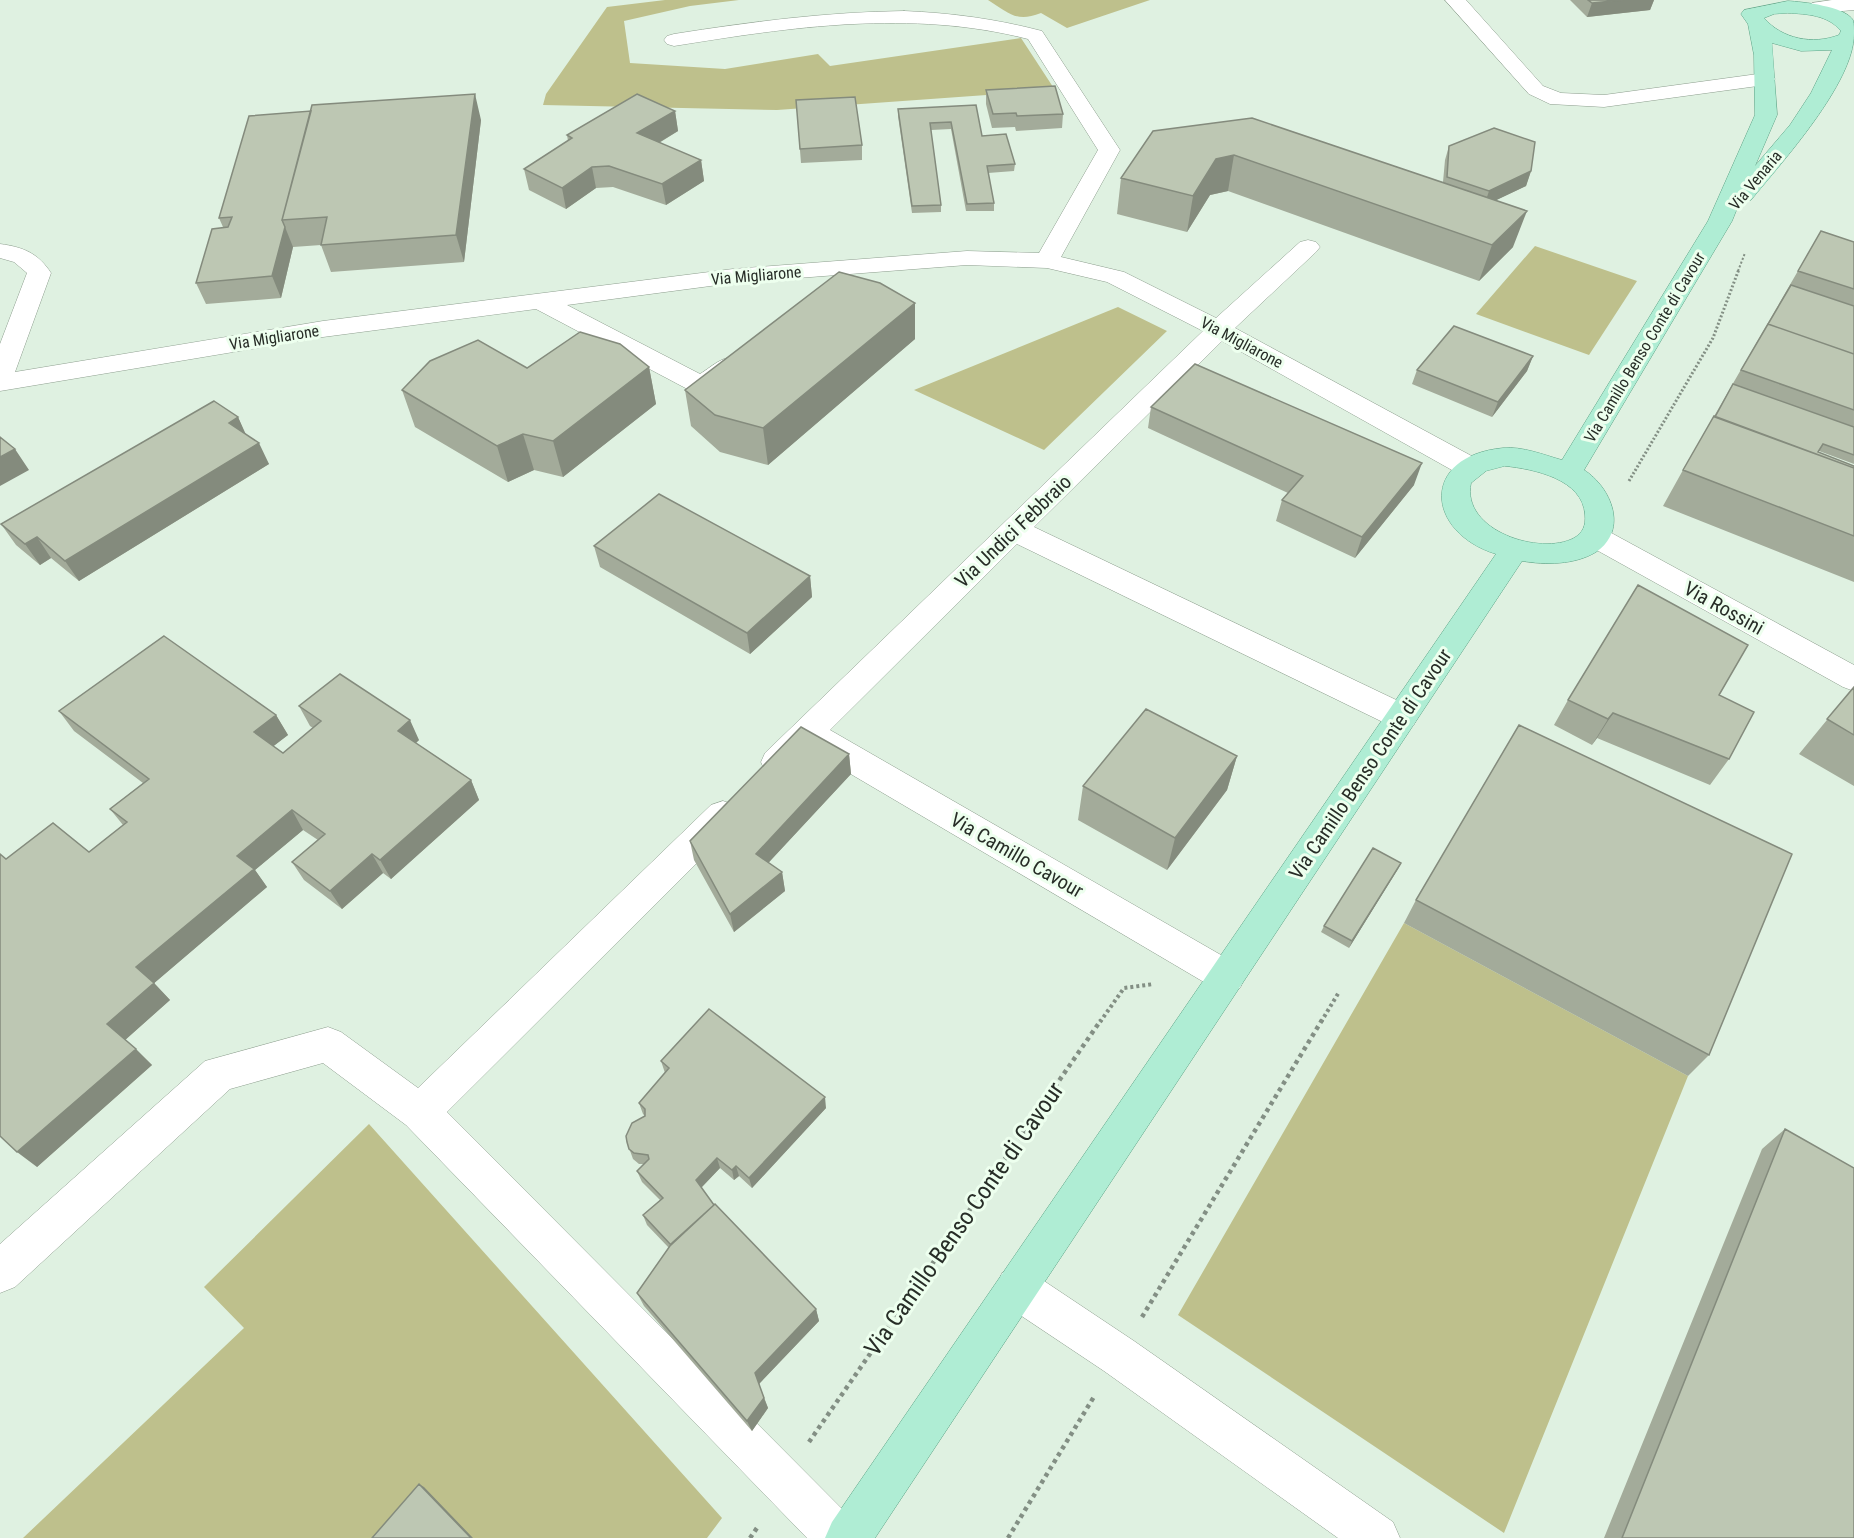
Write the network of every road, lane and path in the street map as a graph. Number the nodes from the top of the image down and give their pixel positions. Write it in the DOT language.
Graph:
graph roads {
  1 [pos="1455,0"];
  2 [pos="1737,0"];
  3 [pos="1781,1"];
  4 [pos="1854,4"];
  5 [pos="1819,7"];
  6 [pos="1756,21"];
  7 [pos="1851,33"];
  8 [pos="674,40"];
  9 [pos="1765,79"];
  10 [pos="1720,221"];
  11 [pos="1308,247"];
  12 [pos="0,251"];
  13 [pos="1745,252"];
  14 [pos="1047,261"];
  15 [pos="540,301"];
  16 [pos="1219,329"];
  17 [pos="748,351"];
  18 [pos="0,378"];
  19 [pos="0,383"];
  20 [pos="1469,467"];
  21 [pos="1568,473"];
  22 [pos="1625,488"];
  23 [pos="1014,530"];
  24 [pos="1594,536"];
  25 [pos="1514,550"];
  26 [pos="1854,680"];
  27 [pos="1401,717"];
  28 [pos="807,733"];
  29 [pos="1227,977"];
  30 [pos="1158,984"];
  31 [pos="1339,992"];
  32 [pos="420,1113"];
  33 [pos="0,1272"];
  34 [pos="1017,1288"];
  35 [pos="1119,1356"];
  36 [pos="782,1480"];
  37 [pos="750,1538"];
  38 [pos="839,1538"];
  39 [pos="848,1538"];
  40 [pos="1008,1538"];
  41 [pos="1377,1538"];
  1 -- 9 [label="street"];
  2 -- 6 [label="main road"];
  3 -- 5 [label="main road"];
  3 -- 6 [label="main road"];
  4 -- 5 [label="street"];
  5 -- 7 [label="main road"];
  6 -- 7 [label="main road"];
  6 -- 9 [label="main road, Via Venaria"];
  7 -- 10 [label="main road, Via Venaria"];
  8 -- 14 [label="street"];
  9 -- 10 [label="main road, Via Venaria"];
  10 -- 21 [label="main road, Via Camillo Benso Conte di Cavour"];
  11 -- 16 [label="street, Via Undici Febbraio"];
  12 -- 18 [label="street"];
  13 -- 22 [label="path"];
  14 -- 15 [label="street, Via Migliarone"];
  14 -- 16 [label="street, Via Migliarone"];
  15 -- 17 [label="street"];
  15 -- 19 [label="street, Via Migliarone"];
  16 -- 20 [label="street, Via Migliarone"];
  16 -- 23 [label="street, Via Undici Febbraio"];
  20 -- 21 [label="main road"];
  20 -- 25 [label="main road"];
  21 -- 24 [label="main road"];
  23 -- 27 [label="street"];
  23 -- 28 [label="street, Via Undici Febbraio"];
  24 -- 25 [label="main road"];
  24 -- 26 [label="street, Via Rossini"];
  25 -- 27 [label="main road, Via Camillo Benso Conte di Cavour"];
  27 -- 29 [label="main road, Via Camillo Benso Conte di Cavour"];
  28 -- 29 [label="street, Via Camillo Cavour"];
  28 -- 32 [label="street, Via Undici Febbraio"];
  29 -- 34 [label="main road, Via Camillo Benso Conte di Cavour"];
  30 -- 36 [label="path, Via Camillo Benso Conte di Cavour"];
  31 -- 35 [label="path"];
  32 -- 33 [label="street"];
  32 -- 36 [label="street"];
  34 -- 35 [label="street"];
  34 -- 39 [label="main road, Via Camillo Benso Conte di Cavour"];
  35 -- 40 [label="path"];
  35 -- 41 [label="street"];
  36 -- 37 [label="path, Via Camillo Benso Conte di Cavour"];
  36 -- 38 [label="street"];
}
